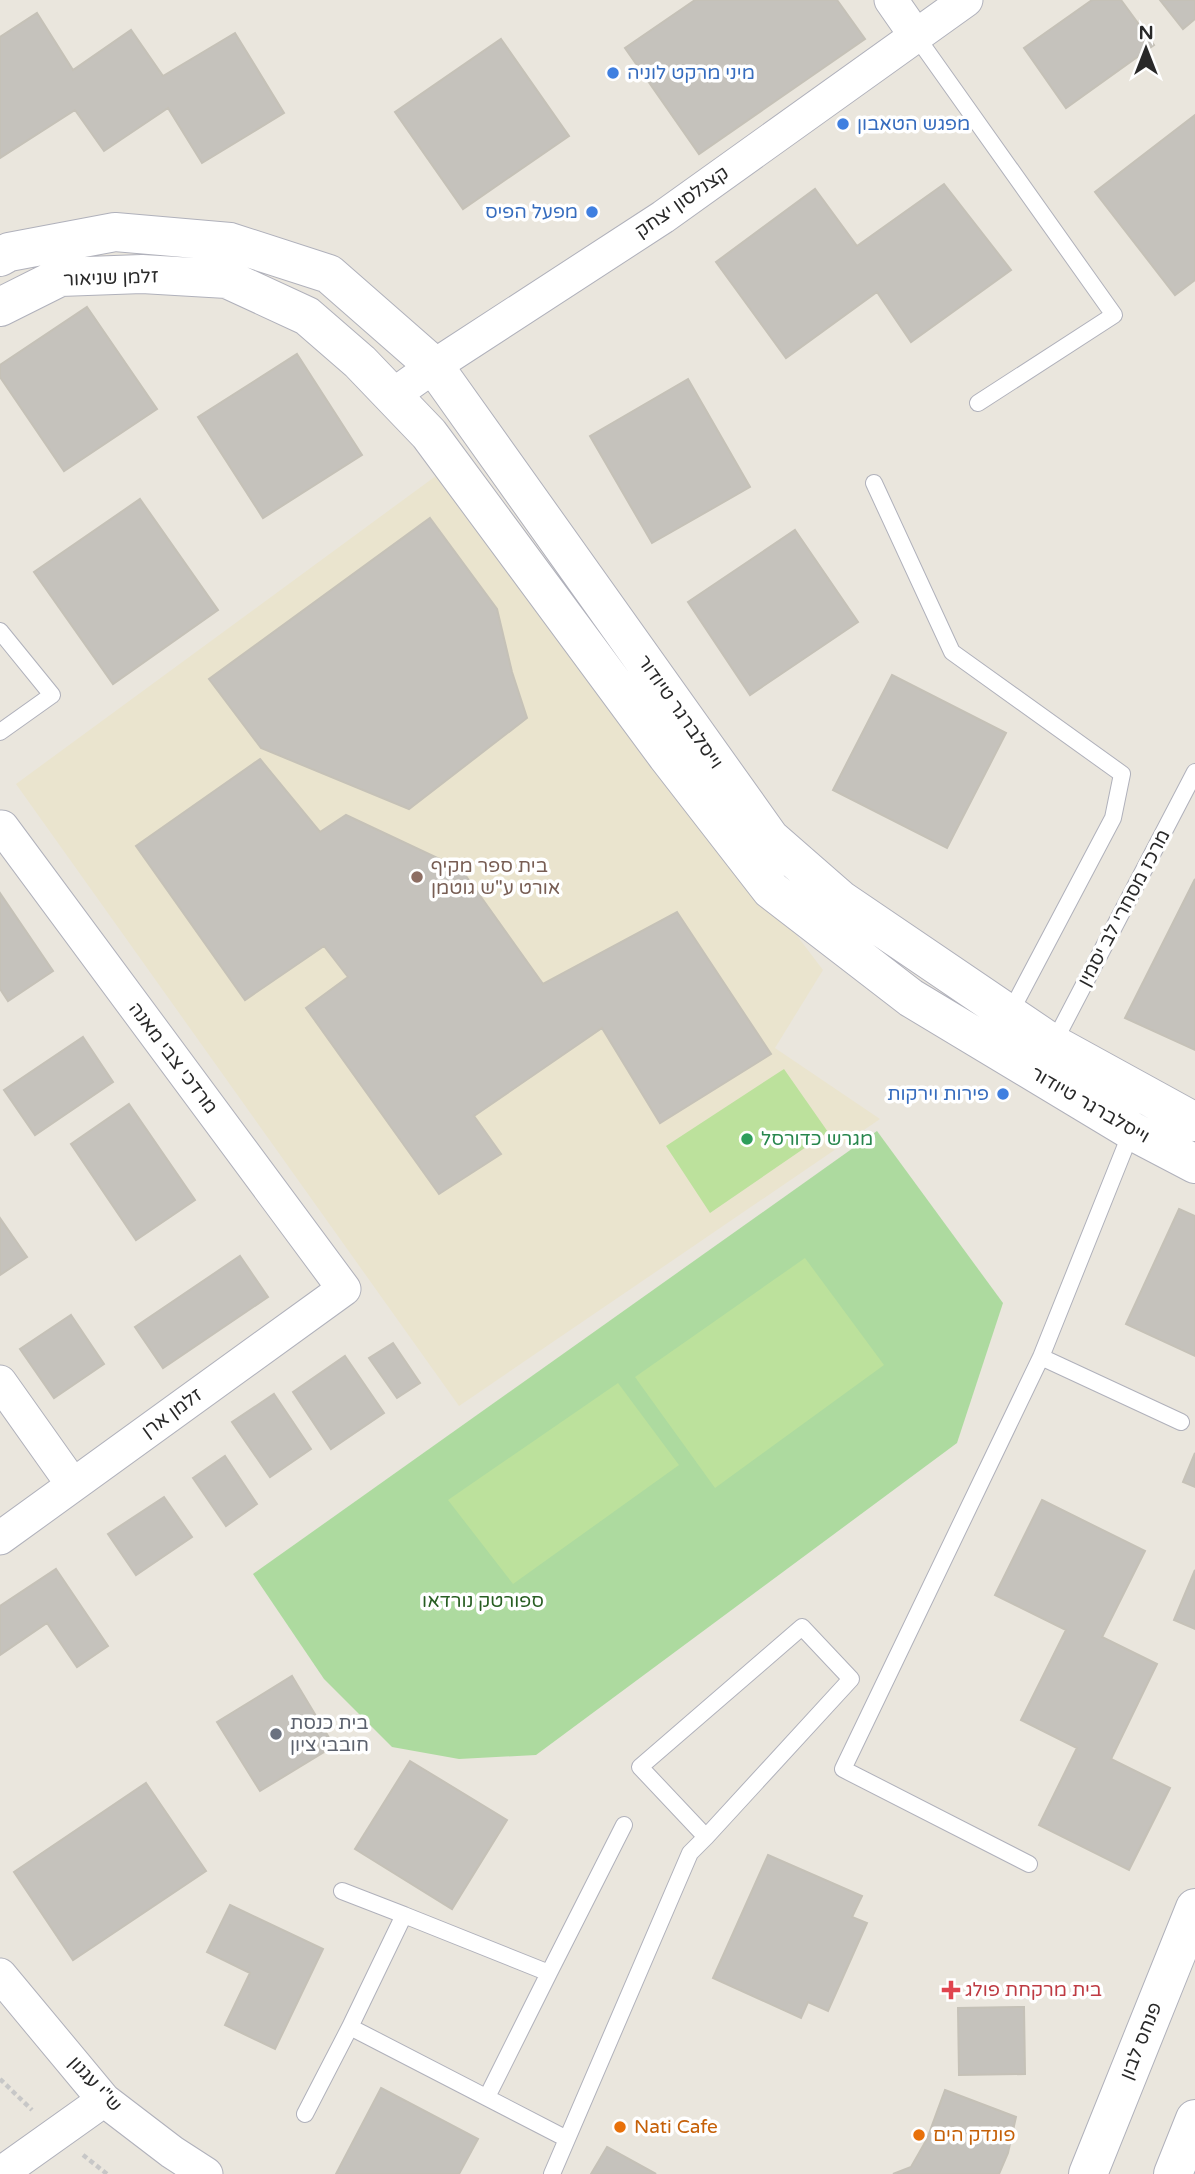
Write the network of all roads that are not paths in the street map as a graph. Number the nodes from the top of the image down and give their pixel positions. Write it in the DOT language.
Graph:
graph roads {
  1 [pos="891,0"];
  2 [pos="966,0"];
  3 [pos="916,36"];
  4 [pos="230,242"];
  5 [pos="0,257"];
  6 [pos="228,279"];
  7 [pos="0,307"];
  8 [pos="434,366"];
  9 [pos="392,396"];
  10 [pos="978,403"];
  11 [pos="874,483"];
  12 [pos="0,631"];
  13 [pos="0,732"];
  14 [pos="1195,772"];
  15 [pos="1,828"];
  16 [pos="1010,1013"];
  17 [pos="1053,1044"];
  18 [pos="1141,1114"];
  19 [pos="1195,1122"];
  20 [pos="1195,1164"];
  21 [pos="344,1289"];
  22 [pos="1041,1357"];
  23 [pos="0,1382"];
  24 [pos="1181,1422"];
  25 [pos="74,1485"];
  26 [pos="0,1538"];
  27 [pos="624,1825"];
  28 [pos="706,1837"];
  29 [pos="1029,1864"];
  30 [pos="342,1891"];
  31 [pos="1195,1908"];
  32 [pos="404,1915"];
  33 [pos="549,1973"];
  34 [pos="0,1975"];
  35 [pos="350,2027"];
  36 [pos="487,2097"];
  37 [pos="104,2100"];
  38 [pos="305,2114"];
  39 [pos="1195,2119"];
  40 [pos="567,2139"];
  41 [pos="0,2174"];
  42 [pos="206,2174"];
  43 [pos="552,2174"];
  44 [pos="1088,2174"];
  45 [pos="1173,2174"];
  1 -- 3 [label="street"];
  2 -- 3 [label="street, קצנלסון יצחק"];
  3 -- 8 [label="street, קצנלסון יצחק"];
  3 -- 10 [label="lane"];
  4 -- 5 [label="street, זלמן שניאור"];
  4 -- 8 [label="street, וייסלברגר טיודור"];
  6 -- 7 [label="street, זלמן שניאור"];
  6 -- 9 [label="street, וייסלברגר טיודור"];
  8 -- 9 [label="street, קצנלסון יצחק"];
  8 -- 16 [label="street, וייסלברגר טיודור"];
  9 -- 18 [label="street, וייסלברגר טיודור"];
  11 -- 16 [label="lane"];
  12 -- 13 [label="lane"];
  14 -- 17 [label="lane, מרכז מסחרי לב יסמין"];
  15 -- 21 [label="street, מרדכי צבי מאנה"];
  16 -- 17 [label="street, וייסלברגר טיודור"];
  17 -- 18 [label="street, וייסלברגר טיודור"];
  18 -- 19 [label="street, וייסלברגר טיודור"];
  18 -- 20 [label="street, וייסלברגר טיודור"];
  18 -- 22 [label="lane"];
  21 -- 25 [label="street, זלמן ארן"];
  22 -- 24 [label="lane"];
  22 -- 29 [label="lane"];
  23 -- 25 [label="street"];
  25 -- 26 [label="street, זלמן ארן"];
  27 -- 33 [label="lane"];
  28 -- 28 [label="lane"];
  28 -- 40 [label="lane"];
  30 -- 32 [label="lane"];
  31 -- 44 [label="street, פנחס לבון"];
  32 -- 33 [label="lane"];
  32 -- 35 [label="lane"];
  33 -- 36 [label="lane"];
  34 -- 37 [label="street, ש\"י עגנון"];
  35 -- 36 [label="lane"];
  35 -- 38 [label="lane"];
  36 -- 40 [label="lane"];
  37 -- 41 [label="street"];
  37 -- 42 [label="street, ש\"י עגנון"];
  39 -- 45 [label="street"];
  40 -- 43 [label="lane"];
}
